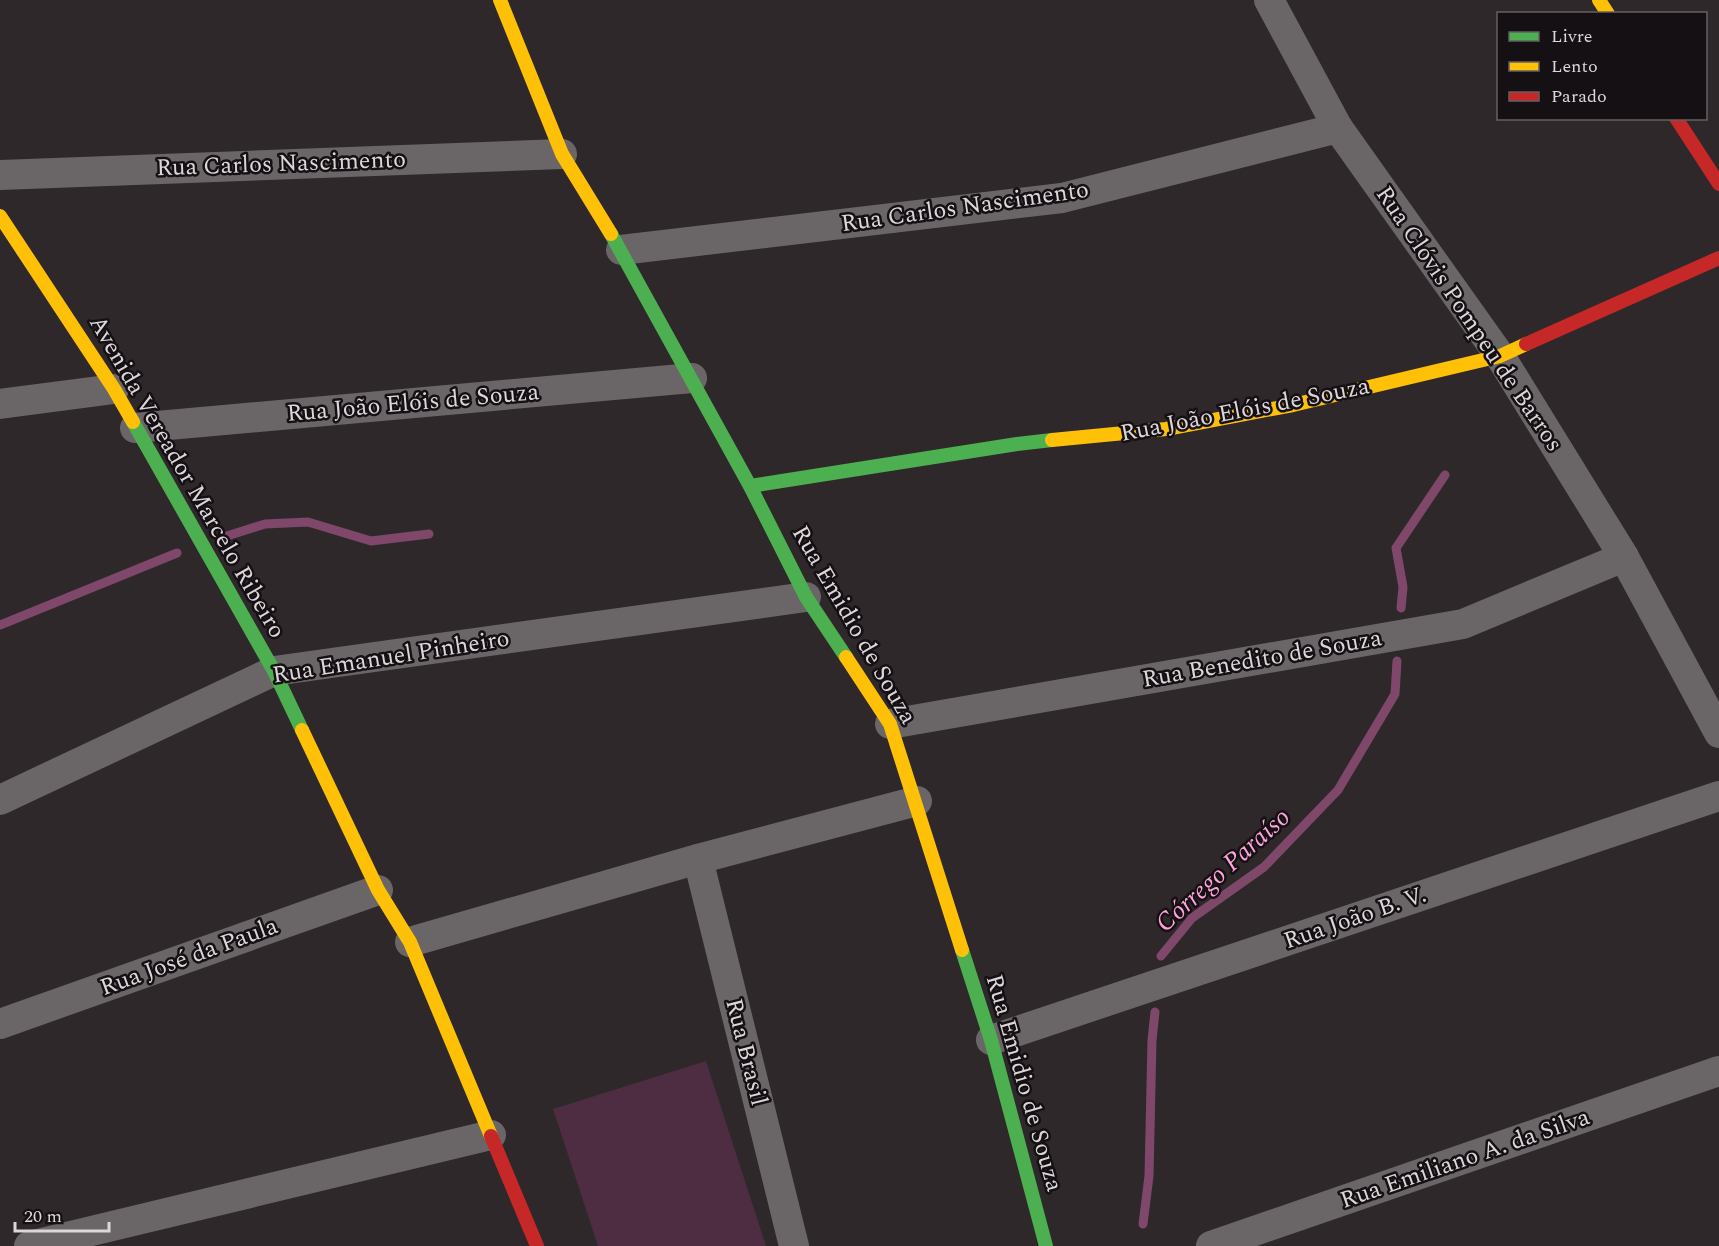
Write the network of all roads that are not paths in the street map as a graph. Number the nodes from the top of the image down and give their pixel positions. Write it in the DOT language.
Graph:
graph roads {
  1 [pos="500,0"];
  2 [pos="1269,0"];
  3 [pos="1677,120"];
  4 [pos="1338,128"];
  5 [pos="562,154"];
  6 [pos="0,175"];
  7 [pos="1719,184"];
  8 [pos="0,216"];
  9 [pos="621,250"];
  10 [pos="1719,258"];
  11 [pos="1500,356"];
  12 [pos="692,378"];
  13 [pos="114,389"];
  14 [pos="0,404"];
  15 [pos="135,428"];
  16 [pos="750,486"];
  17 [pos="1624,557"];
  18 [pos="806,597"];
  19 [pos="274,671"];
  20 [pos="890,724"];
  21 [pos="1719,733"];
  22 [pos="1719,796"];
  23 [pos="0,800"];
  24 [pos="917,801"];
  25 [pos="698,859"];
  26 [pos="378,890"];
  27 [pos="410,942"];
  28 [pos="0,1024"];
  29 [pos="991,1041"];
  30 [pos="1719,1071"];
  31 [pos="491,1135"];
  32 [pos="29,1246"];
  33 [pos="537,1246"];
  34 [pos="794,1246"];
  35 [pos="1046,1246"];
  36 [pos="1211,1246"];
  1 -- 5 [label="street, Rua Emidio de Souza"];
  2 -- 4 [label="street, Rua Clóvis Pompeu de Barros"];
  3 -- 7 [label="street"];
  4 -- 9 [label="street, Rua Carlos Nascimento"];
  4 -- 11 [label="street, Rua Clóvis Pompeu de Barros"];
  5 -- 6 [label="street, Rua Carlos Nascimento"];
  5 -- 9 [label="street, Rua Emidio de Souza"];
  8 -- 13 [label="street, Avenida Vereador Marcelo Ribeiro"];
  9 -- 12 [label="street, Rua Emidio de Souza"];
  10 -- 11 [label="street, Rua João Elóis de Souza"];
  11 -- 16 [label="street, Rua João Elóis de Souza"];
  11 -- 17 [label="street, Rua Clóvis Pompeu de Barros"];
  12 -- 15 [label="street, Rua João Elóis de Souza"];
  12 -- 16 [label="street, Rua Emidio de Souza"];
  13 -- 14 [label="street"];
  13 -- 15 [label="street, Avenida Vereador Marcelo Ribeiro"];
  15 -- 19 [label="street, Avenida Vereador Marcelo Ribeiro"];
  16 -- 18 [label="street, Rua Emidio de Souza"];
  17 -- 20 [label="street, Rua Benedito de Souza"];
  17 -- 21 [label="street, Rua Clóvis Pompeu de Barros"];
  18 -- 19 [label="street, Rua Emanuel Pinheiro"];
  18 -- 20 [label="street, Rua Emidio de Souza"];
  19 -- 23 [label="street, Rua Emanuel Pinheiro"];
  19 -- 26 [label="street, Avenida Vereador Marcelo Ribeiro"];
  20 -- 24 [label="street, Rua Emidio de Souza"];
  22 -- 29 [label="street, Rua João B. V."];
  24 -- 25 [label="street"];
  24 -- 29 [label="street, Rua Emidio de Souza"];
  25 -- 27 [label="street"];
  25 -- 34 [label="street, Rua Brasil"];
  26 -- 27 [label="street, Avenida Vereador Marcelo Ribeiro"];
  26 -- 28 [label="street, Rua José da Paula"];
  27 -- 31 [label="street, Avenida Vereador Marcelo Ribeiro"];
  29 -- 35 [label="street, Rua Emidio de Souza"];
  30 -- 36 [label="street, Rua Emiliano A. da Silva"];
  31 -- 32 [label="street"];
  31 -- 33 [label="street, Avenida Vereador Marcelo Ribeiro"];
}
